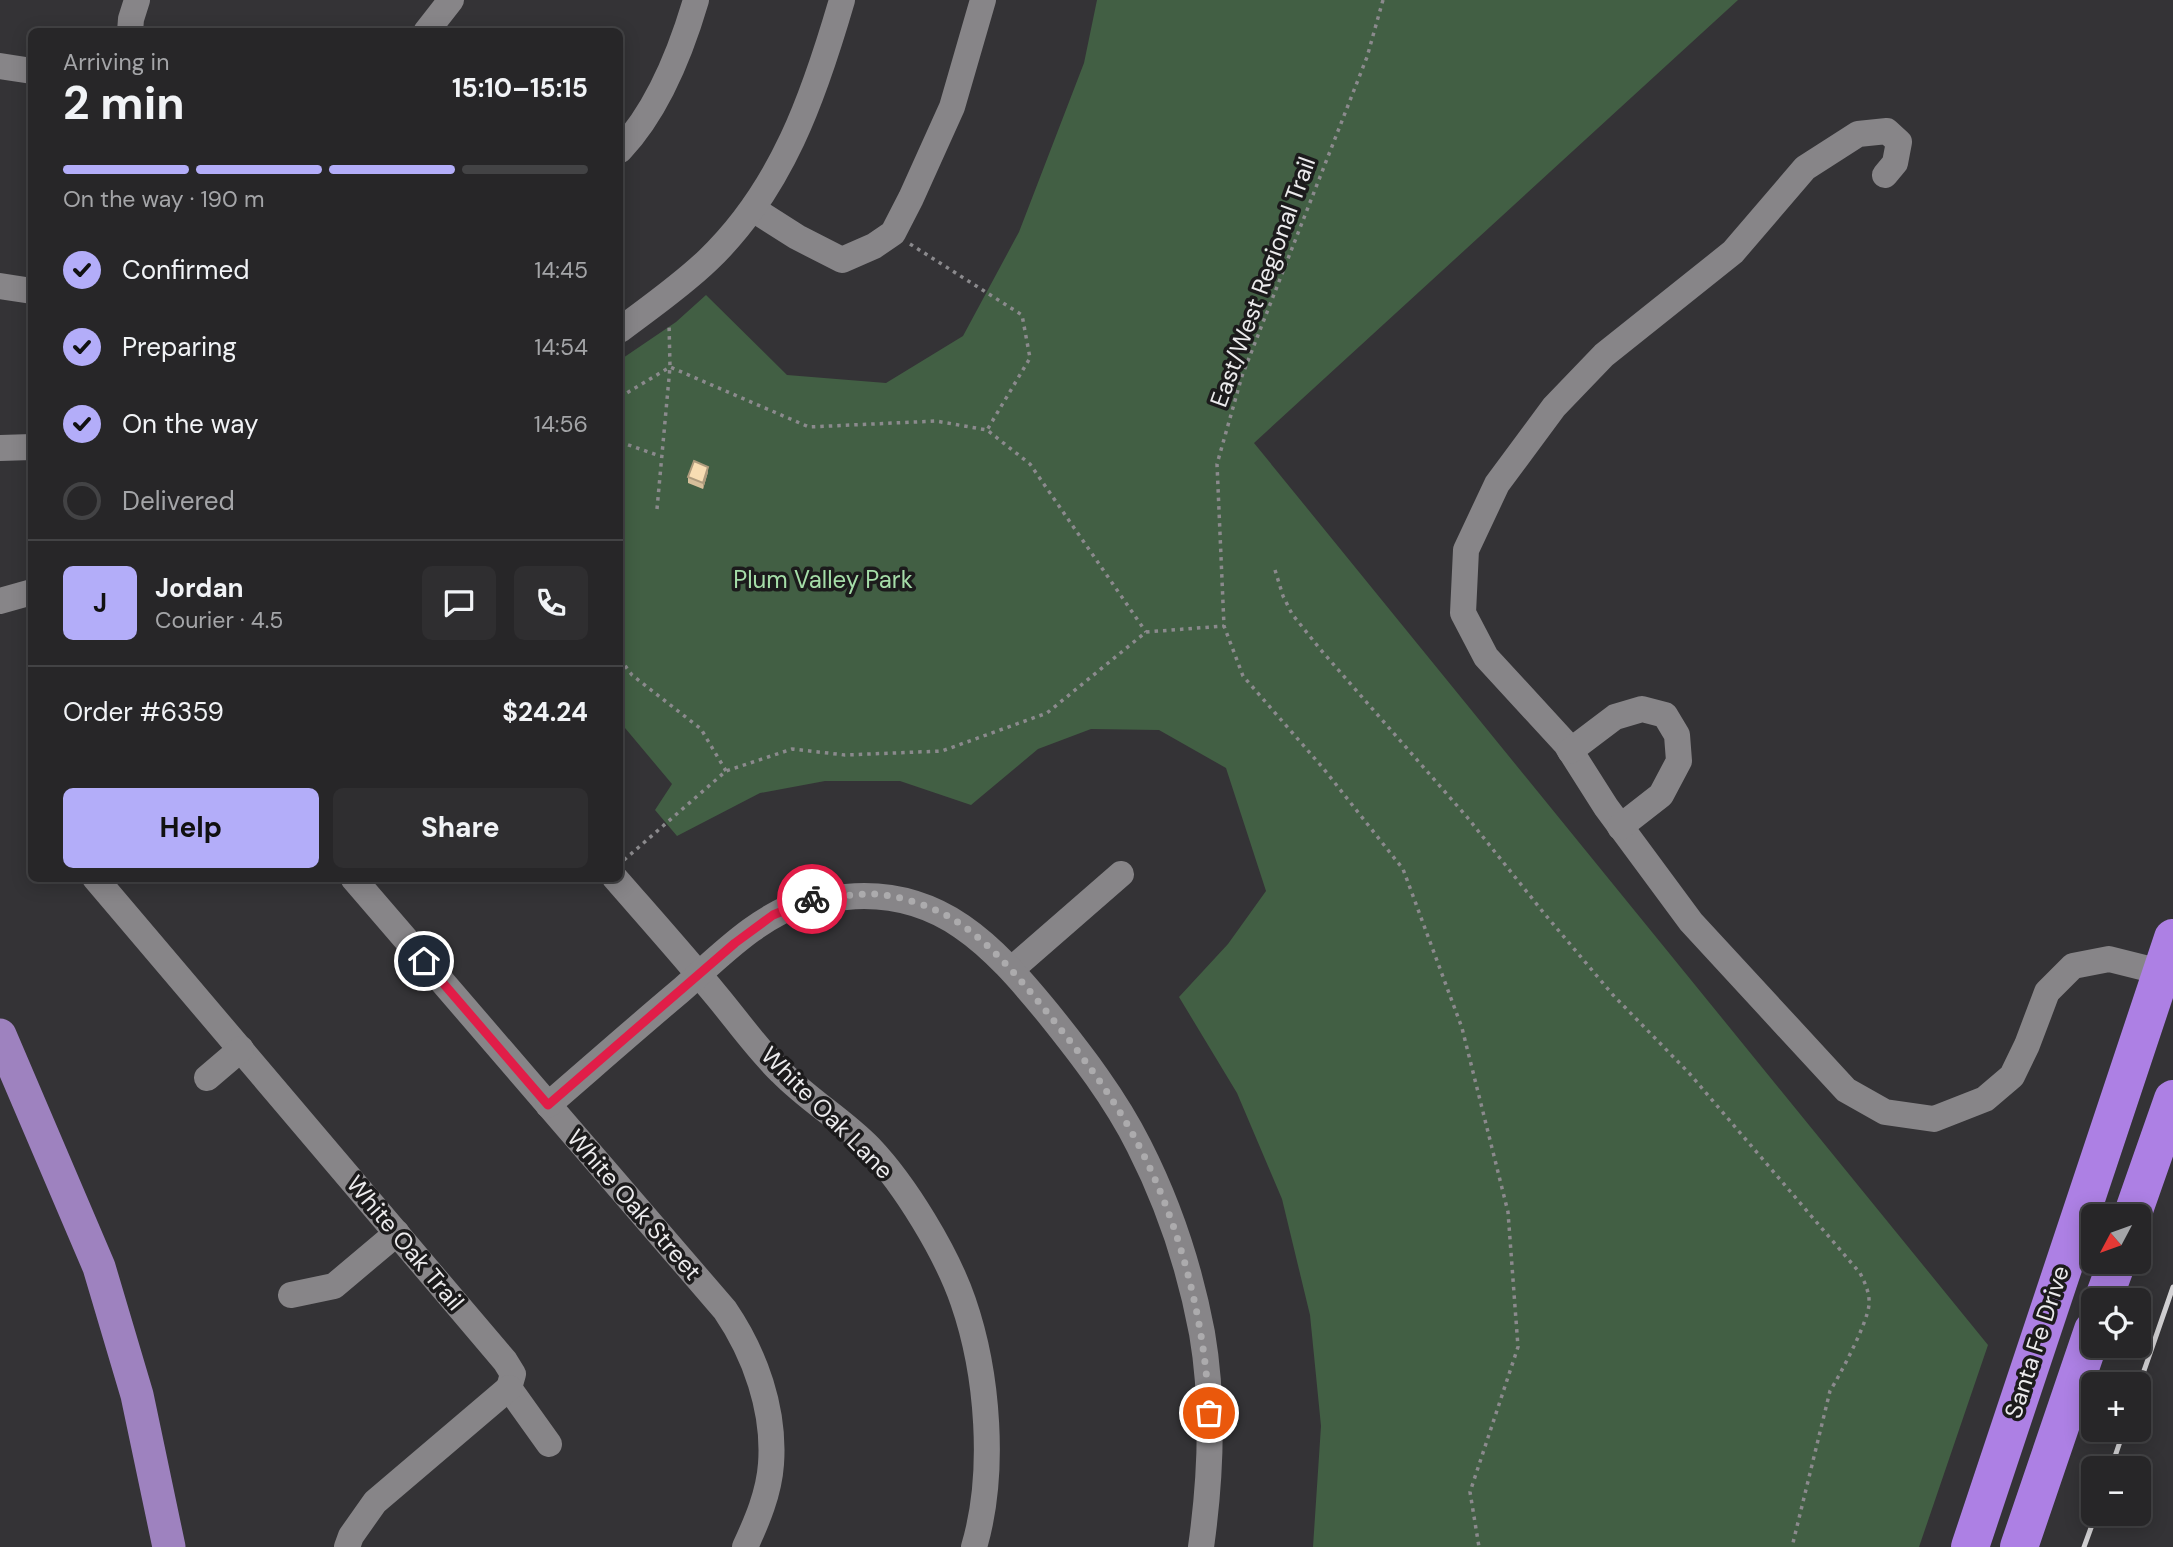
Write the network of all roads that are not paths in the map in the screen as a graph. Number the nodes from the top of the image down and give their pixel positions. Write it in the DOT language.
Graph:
graph roads {
  1 [pos="137,0"];
  2 [pos="451,0"];
  3 [pos="696,0"];
  4 [pos="842,0"];
  5 [pos="983,0"];
  6 [pos="130,28"];
  7 [pos="429,28"];
  8 [pos="0,66"];
  9 [pos="28,70"];
  10 [pos="623,146"];
  11 [pos="1885,175"];
  12 [pos="753,209"];
  13 [pos="0,286"];
  14 [pos="28,290"];
  15 [pos="623,328"];
  16 [pos="28,447"];
  17 [pos="0,449"];
  18 [pos="28,593"];
  19 [pos="0,601"];
  20 [pos="1570,751"];
  21 [pos="1620,827"];
  22 [pos="1121,874"];
  23 [pos="99,882"];
  24 [pos="356,882"];
  25 [pos="618,882"];
  26 [pos="2167,955"];
  27 [pos="1012,969"];
  28 [pos="699,974"];
  29 [pos="0,1035"];
  30 [pos="241,1049"];
  31 [pos="206,1078"];
  32 [pos="2173,1099"];
  33 [pos="548,1105"];
  34 [pos="2136,1204"];
  35 [pos="397,1233"];
  36 [pos="291,1294"];
  37 [pos="2084,1358"];
  38 [pos="509,1388"];
  39 [pos="549,1444"];
  40 [pos="169,1547"];
  41 [pos="347,1547"];
  42 [pos="745,1547"];
  43 [pos="974,1547"];
  44 [pos="1201,1547"];
  45 [pos="1970,1547"];
  46 [pos="2020,1547"];
  1 -- 6 [label="street"];
  2 -- 7 [label="street"];
  3 -- 10 [label="street"];
  4 -- 12 [label="street"];
  5 -- 12 [label="street"];
  8 -- 9 [label="street"];
  11 -- 20 [label="street"];
  12 -- 15 [label="street"];
  13 -- 14 [label="street"];
  16 -- 17 [label="street"];
  18 -- 19 [label="street"];
  20 -- 21 [label="street"];
  20 -- 21 [label="street"];
  21 -- 26 [label="street"];
  22 -- 27 [label="street"];
  23 -- 30 [label="street, White Oak Trail"];
  24 -- 33 [label="street, White Oak Street"];
  25 -- 28 [label="street, White Oak Lane"];
  26 -- 45 [label="highway, Santa Fe Drive"];
  27 -- 28 [label="street"];
  27 -- 44 [label="street"];
  28 -- 33 [label="street"];
  28 -- 43 [label="street, White Oak Lane"];
  29 -- 40 [label="main road"];
  30 -- 31 [label="street"];
  30 -- 35 [label="street, White Oak Trail"];
  32 -- 34 [label="highway"];
  33 -- 42 [label="street, White Oak Street"];
  35 -- 36 [label="street"];
  35 -- 38 [label="street, White Oak Trail"];
  37 -- 46 [label="highway, Santa Fe Drive"];
  38 -- 39 [label="street, White Oak Trail"];
  38 -- 41 [label="street"];
}
